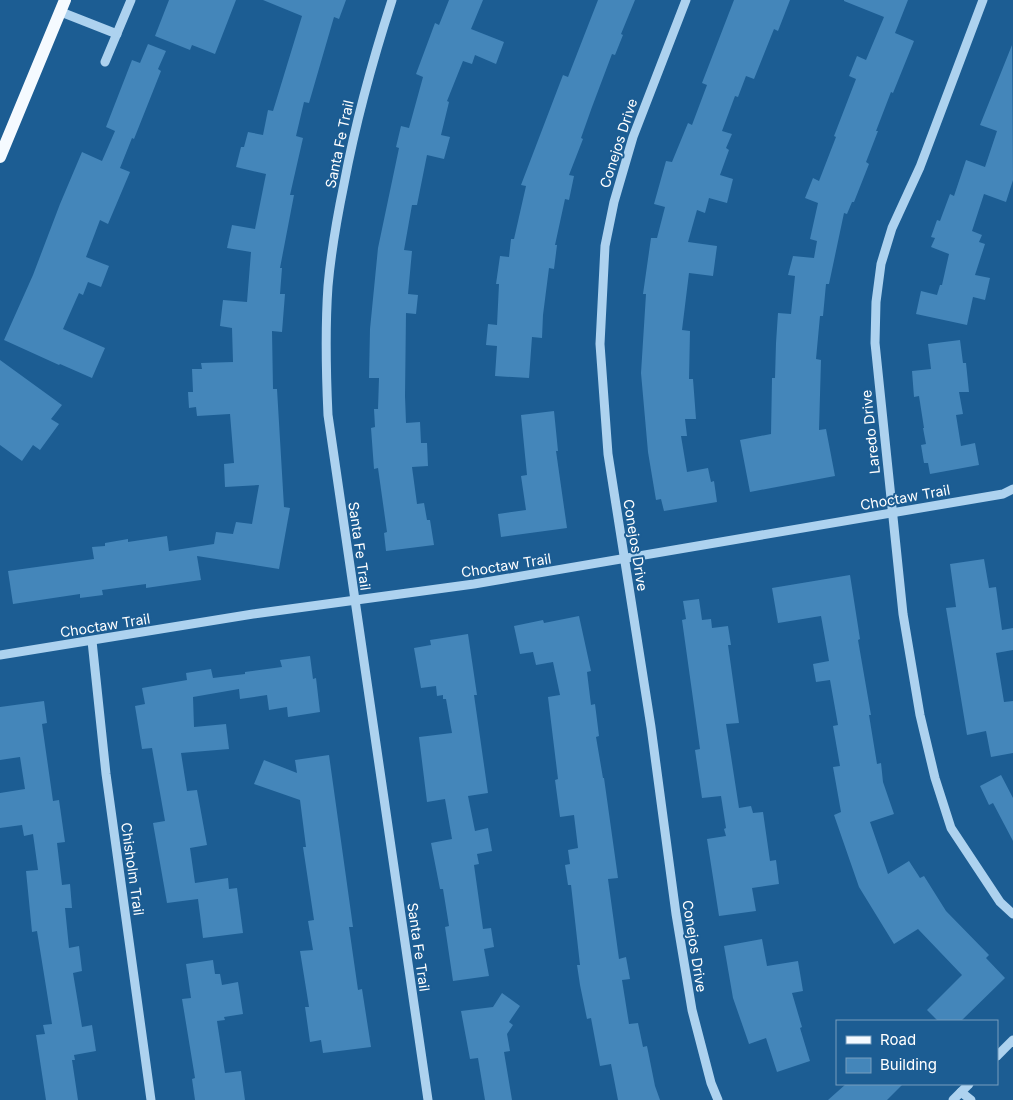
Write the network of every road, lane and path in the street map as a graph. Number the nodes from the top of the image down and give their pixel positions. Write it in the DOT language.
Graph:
graph roads {
  1 [pos="131,0"];
  2 [pos="392,0"];
  3 [pos="686,0"];
  4 [pos="983,0"];
  5 [pos="63,6"];
  6 [pos="117,34"];
  7 [pos="105,62"];
  8 [pos="0,157"];
  9 [pos="1013,489"];
  10 [pos="892,513"];
  11 [pos="624,559"];
  12 [pos="354,600"];
  13 [pos="92,641"];
  14 [pos="0,655"];
  15 [pos="1013,914"];
  16 [pos="1013,1040"];
  17 [pos="998,1055"];
  18 [pos="968,1085"];
  19 [pos="961,1092"];
  20 [pos="151,1100"];
  21 [pos="428,1100"];
  22 [pos="718,1100"];
  23 [pos="953,1100"];
  24 [pos="971,1100"];
  1 -- 6 [label="street"];
  2 -- 12 [label="street, Santa Fe Trail"];
  3 -- 11 [label="street, Conejos Drive"];
  4 -- 10 [label="street, Laredo Drive"];
  5 -- 6 [label="street"];
  5 -- 8 [label="main road"];
  6 -- 7 [label="street"];
  9 -- 10 [label="street, Choctaw Trail"];
  10 -- 11 [label="street, Choctaw Trail"];
  10 -- 15 [label="street, Laredo Drive"];
  11 -- 12 [label="street, Choctaw Trail"];
  11 -- 22 [label="street, Conejos Drive"];
  12 -- 13 [label="street, Choctaw Trail"];
  12 -- 21 [label="street, Santa Fe Trail"];
  13 -- 14 [label="street, Choctaw Trail"];
  13 -- 20 [label="street, Chisholm Trail"];
  16 -- 17 [label="street"];
  18 -- 19 [label="street"];
  19 -- 23 [label="street"];
  19 -- 24 [label="street"];
}
